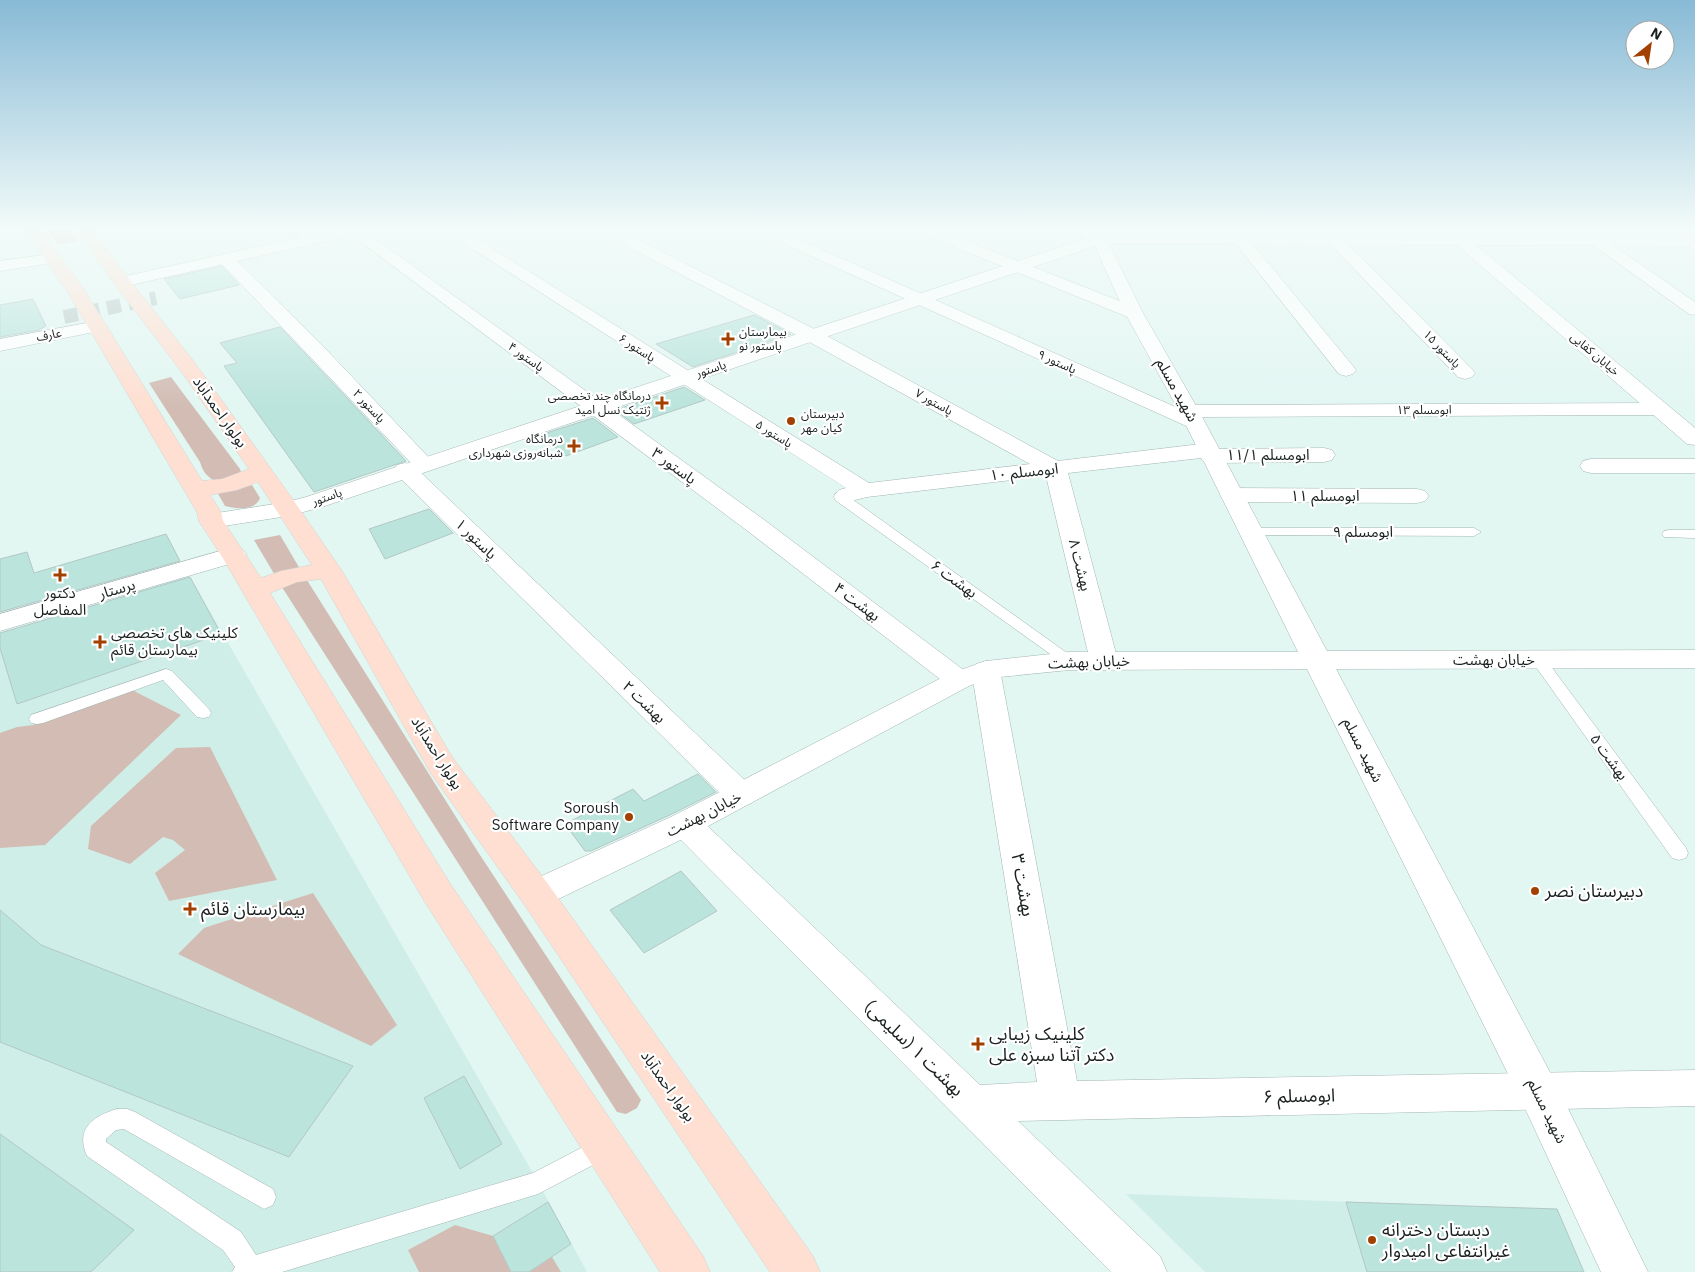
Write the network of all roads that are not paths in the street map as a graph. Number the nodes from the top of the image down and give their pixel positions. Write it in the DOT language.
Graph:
graph roads {
  1 [pos="76,289"];
  2 [pos="128,289"];
  3 [pos="256,289"];
  4 [pos="433,289"];
  5 [pos="548,289"];
  6 [pos="723,289"];
  7 [pos="896,289"];
  8 [pos="951,289"];
  9 [pos="1074,289"];
  10 [pos="1121,289"];
  11 [pos="1281,289"];
  12 [pos="1384,289"];
  13 [pos="1520,289"];
  14 [pos="1665,289"];
  15 [pos="919,300"];
  16 [pos="1695,310"];
  17 [pos="1134,313"];
  18 [pos="98,326"];
  19 [pos="811,335"];
  20 [pos="0,345"];
  21 [pos="1346,370"];
  22 [pos="1465,372"];
  23 [pos="684,378"];
  24 [pos="595,407"];
  25 [pos="1660,409"];
  26 [pos="1201,435"];
  27 [pos="1695,439"];
  28 [pos="1324,455"];
  29 [pos="1591,466"];
  30 [pos="1695,466"];
  31 [pos="414,467"];
  32 [pos="1056,469"];
  33 [pos="262,472"];
  34 [pos="194,487"];
  35 [pos="865,490"];
  36 [pos="1232,496"];
  37 [pos="1417,496"];
  38 [pos="840,497"];
  39 [pos="288,509"];
  40 [pos="211,521"];
  41 [pos="754,524"];
  42 [pos="1251,532"];
  43 [pos="1474,532"];
  44 [pos="1669,534"];
  45 [pos="1695,534"];
  46 [pos="234,555"];
  47 [pos="329,571"];
  48 [pos="255,591"];
  49 [pos="547,608"];
  50 [pos="0,623"];
  51 [pos="1695,659"];
  52 [pos="1068,660"];
  53 [pos="1104,660"];
  54 [pos="1318,660"];
  55 [pos="1539,660"];
  56 [pos="973,675"];
  57 [pos="203,713"];
  58 [pos="36,719"];
  59 [pos="741,795"];
  60 [pos="685,824"];
  61 [pos="1680,854"];
  62 [pos="536,894"];
  63 [pos="1695,1088"];
  64 [pos="1538,1091"];
  65 [pos="1060,1100"];
  66 [pos="972,1104"];
  67 [pos="604,1147"];
  68 [pos="264,1197"];
  69 [pos="249,1271"];
  70 [pos="687,1272"];
  71 [pos="797,1272"];
  72 [pos="1144,1272"];
  73 [pos="1625,1272"];
  1 -- 18 [label="main road"];
  2 -- 33 [label="main road, بولوار احمدآباد"];
  3 -- 31 [label="street, پاستور ۲"];
  4 -- 24 [label="street, پاستور ۴"];
  5 -- 23 [label="street, پاستور ۶"];
  6 -- 19 [label="street, پاستور ۷"];
  7 -- 15 [label="street, پاستور ۹"];
  8 -- 15 [label="street, پاستور"];
  9 -- 17 [label="street"];
  10 -- 17 [label="street, شهید مسلم"];
  11 -- 21 [label="street"];
  12 -- 22 [label="street, پاستور ۱۵"];
  13 -- 25 [label="street, خیابان کفایی"];
  14 -- 16 [label="street"];
  15 -- 19 [label="street, پاستور"];
  15 -- 26 [label="street, پاستور ۹"];
  17 -- 26 [label="street, شهید مسلم"];
  18 -- 20 [label="street, عارف"];
  18 -- 34 [label="main road"];
  19 -- 23 [label="street, پاستور"];
  19 -- 32 [label="street, پاستور ۷"];
  23 -- 24 [label="street, پاستور"];
  23 -- 35 [label="street, پاستور ۵"];
  24 -- 31 [label="street, پاستور"];
  24 -- 41 [label="street, پاستور ۳"];
  25 -- 26 [label="street, ابومسلم ۱۳"];
  25 -- 27 [label="street, خیابان کفایی"];
  26 -- 28 [label="street, ابومسلم ۱۱/۱"];
  26 -- 32 [label="street, ابومسلم ۱۰"];
  26 -- 36 [label="street, شهید مسلم"];
  29 -- 30 [label="street"];
  31 -- 39 [label="street, پاستور"];
  31 -- 49 [label="street, پاستور ۱"];
  32 -- 35 [label="street, ابومسلم ۱۰"];
  32 -- 53 [label="street, بهشت ۸"];
  33 -- 34 [label="main road"];
  33 -- 39 [label="main road, بولوار احمدآباد"];
  34 -- 40 [label="main road"];
  35 -- 38 [label="street, ابومسلم ۱۰"];
  36 -- 37 [label="street, ابومسلم ۱۱"];
  36 -- 42 [label="street, شهید مسلم"];
  38 -- 52 [label="lane, بهشت ۶"];
  39 -- 40 [label="street, پاستور"];
  39 -- 47 [label="main road, بولوار احمدآباد"];
  40 -- 46 [label="main road"];
  41 -- 56 [label="street, بهشت ۴"];
  42 -- 43 [label="lane, ابومسلم ۹"];
  42 -- 54 [label="street, شهید مسلم"];
  44 -- 45 [label="lane"];
  46 -- 48 [label="main road"];
  46 -- 50 [label="street, پرستار"];
  47 -- 48 [label="main road"];
  47 -- 62 [label="main road, بولوار احمدآباد"];
  48 -- 67 [label="main road"];
  49 -- 59 [label="street, بهشت ۲"];
  51 -- 55 [label="street, خیابان بهشت"];
  52 -- 53 [label="street, خیابان بهشت"];
  52 -- 56 [label="street, خیابان بهشت"];
  53 -- 54 [label="street, خیابان بهشت"];
  54 -- 55 [label="street, خیابان بهشت"];
  54 -- 64 [label="street, شهید مسلم"];
  55 -- 61 [label="lane, بهشت ۵"];
  56 -- 59 [label="street, خیابان بهشت"];
  56 -- 65 [label="street, بهشت ۳"];
  57 -- 58 [label="lane"];
  59 -- 60 [label="street, خیابان بهشت"];
  60 -- 62 [label="street, خیابان بهشت"];
  60 -- 66 [label="street, بهشت ۱ (سلیمی)"];
  62 -- 71 [label="main road, بولوار احمدآباد"];
  63 -- 64 [label="street, ابومسلم ۶"];
  64 -- 65 [label="street, ابومسلم ۶"];
  64 -- 73 [label="street, شهید مسلم"];
  65 -- 66 [label="street, ابومسلم ۶"];
  66 -- 72 [label="street, بهشت ۱ (سلیمی)"];
  67 -- 69 [label="lane"];
  67 -- 70 [label="main road"];
  68 -- 69 [label="lane"];
}
